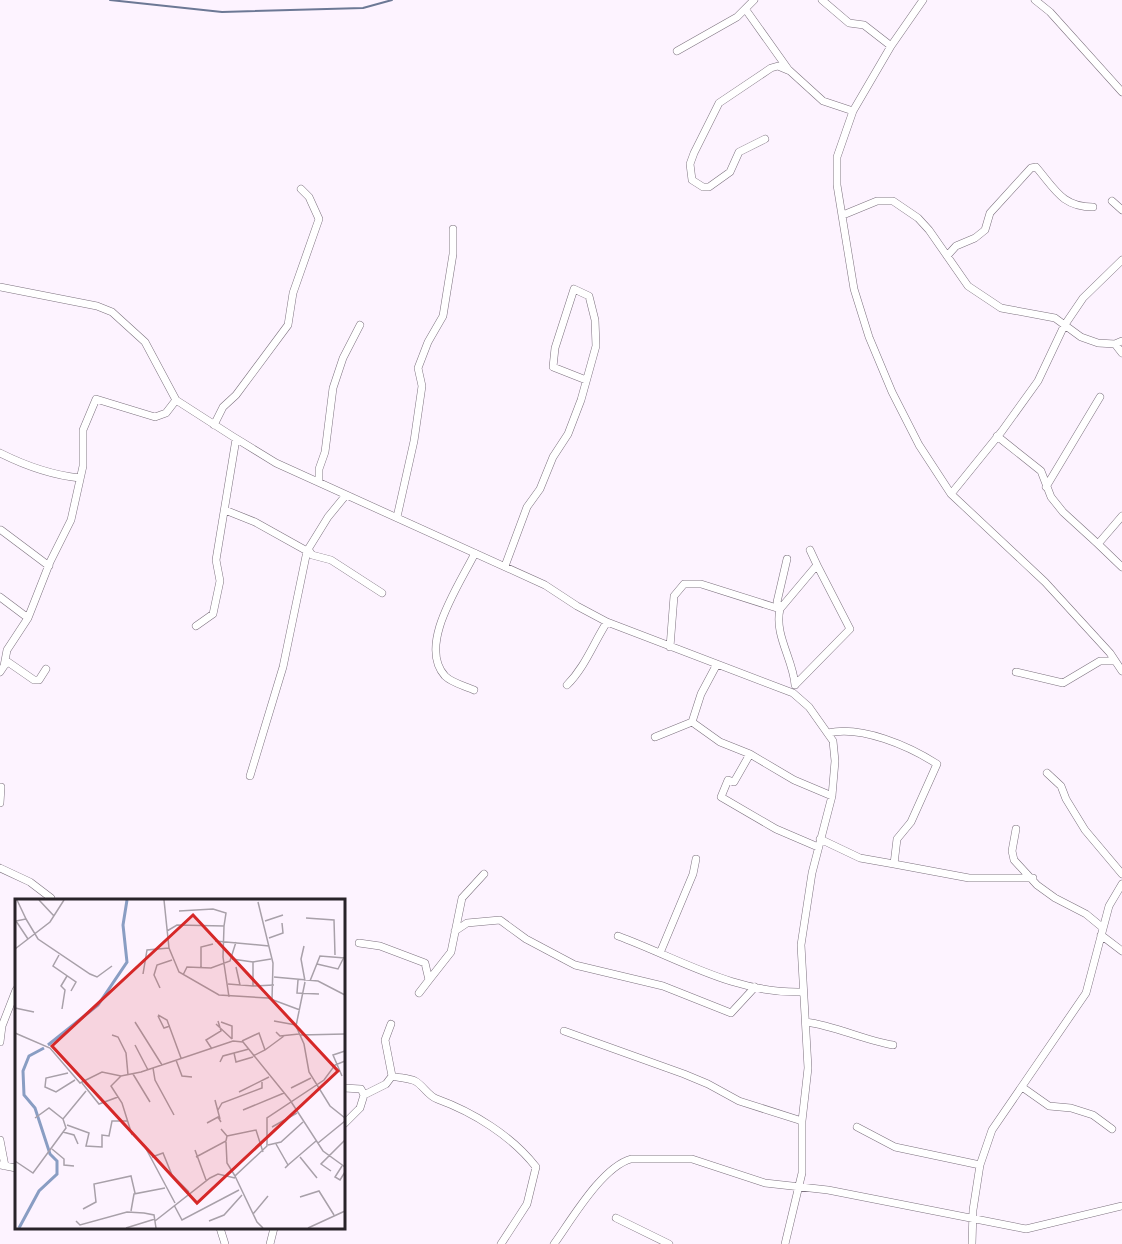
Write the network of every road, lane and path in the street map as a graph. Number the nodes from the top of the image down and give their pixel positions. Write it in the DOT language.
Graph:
graph roads {
  1 [pos="754,0"];
  2 [pos="822,0"];
  3 [pos="923,0"];
  4 [pos="1035,0"];
  5 [pos="746,10"];
  6 [pos="891,46"];
  7 [pos="677,51"];
  8 [pos="790,70"];
  9 [pos="1122,92"];
  10 [pos="853,111"];
  11 [pos="765,139"];
  12 [pos="301,189"];
  13 [pos="1112,201"];
  14 [pos="1093,207"];
  15 [pos="1122,210"];
  16 [pos="843,215"];
  17 [pos="453,229"];
  18 [pos="947,256"];
  19 [pos="1122,260"];
  20 [pos="0,287"];
  21 [pos="360,325"];
  22 [pos="1064,326"];
  23 [pos="1119,343"];
  24 [pos="1122,353"];
  25 [pos="586,380"];
  26 [pos="1100,397"];
  27 [pos="176,400"];
  28 [pos="214,425"];
  29 [pos="997,436"];
  30 [pos="236,439"];
  31 [pos="0,453"];
  32 [pos="80,478"];
  33 [pos="319,482"];
  34 [pos="1046,487"];
  35 [pos="951,494"];
  36 [pos="346,495"];
  37 [pos="225,510"];
  38 [pos="1122,516"];
  39 [pos="397,517"];
  40 [pos="1,530"];
  41 [pos="1098,544"];
  42 [pos="308,550"];
  43 [pos="810,550"];
  44 [pos="475,553"];
  45 [pos="787,559"];
  46 [pos="817,565"];
  47 [pos="49,566"];
  48 [pos="505,566"];
  49 [pos="1122,567"];
  50 [pos="382,593"];
  51 [pos="0,597"];
  52 [pos="780,609"];
  53 [pos="28,618"];
  54 [pos="607,622"];
  55 [pos="196,626"];
  56 [pos="670,648"];
  57 [pos="1115,661"];
  58 [pos="717,664"];
  59 [pos="2,669"];
  60 [pos="46,669"];
  61 [pos="1122,671"];
  62 [pos="1016,672"];
  63 [pos="796,684"];
  64 [pos="567,685"];
  65 [pos="474,690"];
  66 [pos="793,693"];
  67 [pos="692,722"];
  68 [pos="828,733"];
  69 [pos="655,737"];
  70 [pos="750,754"];
  71 [pos="1047,773"];
  72 [pos="250,776"];
  73 [pos="1,787"];
  74 [pos="832,796"];
  75 [pos="0,803"];
  76 [pos="1016,829"];
  77 [pos="819,843"];
  78 [pos="696,860"];
  79 [pos="894,864"];
  80 [pos="0,868"];
  81 [pos="483,874"];
  82 [pos="1122,874"];
  83 [pos="1034,878"];
  84 [pos="1122,884"];
  85 [pos="50,899"];
  86 [pos="455,932"];
  87 [pos="1102,932"];
  88 [pos="618,936"];
  89 [pos="359,943"];
  90 [pos="1122,951"];
  91 [pos="660,953"];
  92 [pos="429,980"];
  93 [pos="755,987"];
  94 [pos="803,992"];
  95 [pos="15,993"];
  96 [pos="419,993"];
  97 [pos="806,1022"];
  98 [pos="391,1024"];
  99 [pos="564,1031"];
  100 [pos="0,1042"];
  101 [pos="893,1045"];
  102 [pos="392,1076"];
  103 [pos="345,1088"];
  104 [pos="1022,1088"];
  105 [pos="364,1095"];
  106 [pos="802,1121"];
  107 [pos="345,1123"];
  108 [pos="857,1127"];
  109 [pos="1112,1129"];
  110 [pos="0,1140"];
  111 [pos="980,1165"];
  112 [pos="3,1166"];
  113 [pos="799,1187"];
  114 [pos="1122,1206"];
  115 [pos="616,1218"];
  116 [pos="975,1221"];
  117 [pos="221,1229"];
  118 [pos="274,1229"];
  119 [pos="225,1244"];
  120 [pos="270,1244"];
  121 [pos="501,1244"];
  122 [pos="554,1244"];
  123 [pos="669,1244"];
  124 [pos="785,1244"];
  125 [pos="972,1244"];
  1 -- 5 [label="street"];
  2 -- 6 [label="street"];
  3 -- 6 [label="street"];
  4 -- 9 [label="street"];
  5 -- 7 [label="street"];
  5 -- 8 [label="street"];
  6 -- 10 [label="street"];
  8 -- 10 [label="street"];
  8 -- 11 [label="street"];
  10 -- 16 [label="street"];
  12 -- 28 [label="street"];
  13 -- 15 [label="street"];
  14 -- 18 [label="street"];
  16 -- 18 [label="street"];
  16 -- 35 [label="street"];
  17 -- 39 [label="street"];
  18 -- 22 [label="street"];
  19 -- 22 [label="street"];
  20 -- 27 [label="street"];
  21 -- 33 [label="street"];
  22 -- 23 [label="street"];
  22 -- 29 [label="street"];
  23 -- 24 [label="street"];
  25 -- 25 [label="street"];
  25 -- 48 [label="street"];
  26 -- 34 [label="street"];
  27 -- 28 [label="street"];
  27 -- 32 [label="street"];
  28 -- 30 [label="street"];
  29 -- 34 [label="street"];
  29 -- 35 [label="street"];
  30 -- 33 [label="street"];
  30 -- 37 [label="street"];
  31 -- 32 [label="street"];
  32 -- 47 [label="street"];
  33 -- 36 [label="street"];
  34 -- 41 [label="street"];
  35 -- 57 [label="street"];
  36 -- 39 [label="street"];
  36 -- 42 [label="street"];
  37 -- 42 [label="street"];
  37 -- 55 [label="street"];
  38 -- 41 [label="street"];
  39 -- 44 [label="street"];
  40 -- 47 [label="street"];
  41 -- 49 [label="street"];
  42 -- 50 [label="street"];
  42 -- 72 [label="street"];
  43 -- 46 [label="street"];
  44 -- 48 [label="street"];
  44 -- 65 [label="street"];
  45 -- 52 [label="street"];
  46 -- 52 [label="street"];
  46 -- 63 [label="street"];
  47 -- 53 [label="street"];
  48 -- 54 [label="street"];
  51 -- 53 [label="street"];
  52 -- 56 [label="street"];
  52 -- 63 [label="street"];
  53 -- 59 [label="street"];
  54 -- 56 [label="street"];
  54 -- 64 [label="street"];
  56 -- 58 [label="street"];
  57 -- 61 [label="street"];
  57 -- 62 [label="street"];
  58 -- 66 [label="street"];
  58 -- 67 [label="street"];
  59 -- 60 [label="street"];
  63 -- 66 [label="street"];
  66 -- 68 [label="street"];
  67 -- 69 [label="street"];
  67 -- 70 [label="street"];
  68 -- 74 [label="street"];
  68 -- 79 [label="street"];
  70 -- 74 [label="street"];
  70 -- 77 [label="street"];
  71 -- 82 [label="street"];
  73 -- 75 [label="street"];
  74 -- 77 [label="street"];
  76 -- 83 [label="street"];
  77 -- 79 [label="street"];
  77 -- 94 [label="street"];
  78 -- 91 [label="street"];
  79 -- 83 [label="street"];
  80 -- 85 [label="street"];
  81 -- 86 [label="street"];
  83 -- 87 [label="street"];
  84 -- 87 [label="street"];
  86 -- 92 [label="street"];
  86 -- 93 [label="street"];
  87 -- 90 [label="street"];
  87 -- 104 [label="street"];
  88 -- 91 [label="street"];
  89 -- 92 [label="street"];
  91 -- 93 [label="street"];
  92 -- 96 [label="street"];
  93 -- 94 [label="street"];
  94 -- 97 [label="street"];
  95 -- 100 [label="street"];
  97 -- 101 [label="street"];
  97 -- 106 [label="street"];
  98 -- 102 [label="street"];
  99 -- 106 [label="street"];
  102 -- 105 [label="street"];
  102 -- 121 [label="street"];
  103 -- 105 [label="street"];
  104 -- 109 [label="street"];
  104 -- 111 [label="street"];
  105 -- 107 [label="street"];
  106 -- 113 [label="street"];
  108 -- 111 [label="street"];
  110 -- 112 [label="street"];
  111 -- 116 [label="street"];
  113 -- 116 [label="street"];
  113 -- 122 [label="street"];
  113 -- 124 [label="street"];
  114 -- 116 [label="street"];
  115 -- 123 [label="street"];
  116 -- 125 [label="street"];
  117 -- 119 [label="street"];
  118 -- 120 [label="street"];
}
